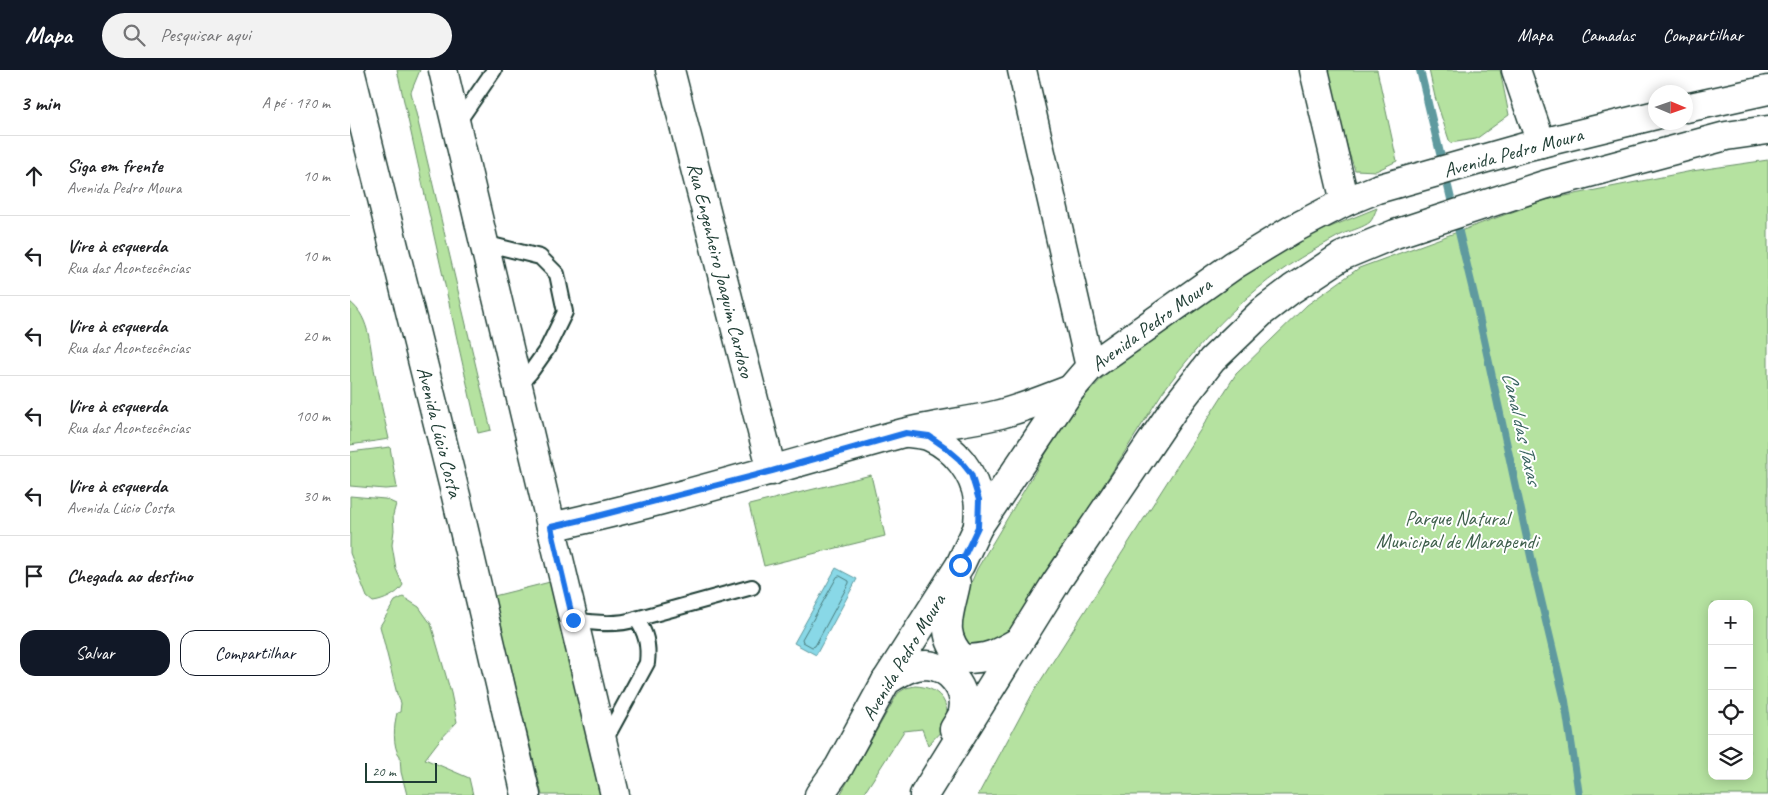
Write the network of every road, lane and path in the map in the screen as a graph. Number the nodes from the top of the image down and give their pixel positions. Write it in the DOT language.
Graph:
graph roads {
  1 [pos="350,70"];
  2 [pos="443,70"];
  3 [pos="494,70"];
  4 [pos="670,70"];
  5 [pos="1022,70"];
  6 [pos="1314,70"];
  7 [pos="1516,70"];
  8 [pos="1768,90"];
  9 [pos="1693,106"];
  10 [pos="1648,117"];
  11 [pos="456,125"];
  12 [pos="1768,130"];
  13 [pos="1533,145"];
  14 [pos="1345,202"];
  15 [pos="484,244"];
  16 [pos="1090,367"];
  17 [pos="518,386"];
  18 [pos="1071,389"];
  19 [pos="906,433"];
  20 [pos="772,471"];
  21 [pos="551,527"];
  22 [pos="978,527"];
  23 [pos="960,565"];
  24 [pos="752,587"];
  25 [pos="636,619"];
  26 [pos="573,620"];
  27 [pos="1018,642"];
  28 [pos="886,680"];
  29 [pos="602,745"];
  30 [pos="526,795"];
  31 [pos="615,795"];
  32 [pos="819,795"];
  33 [pos="924,795"];
  1 -- 30 [label="main road, Avenida Lúcio Costa"];
  2 -- 11 [label="main road"];
  3 -- 11 [label="lane"];
  4 -- 20 [label="main road, Rua Engenheiro Joaquim Cardoso"];
  5 -- 16 [label="main road"];
  6 -- 14 [label="main road"];
  7 -- 13 [label="main road"];
  8 -- 9 [label="main road"];
  10 -- 13 [label="main road, Avenida Pedro Moura"];
  11 -- 15 [label="main road"];
  12 -- 27 [label="main road, Avenida Pedro Moura"];
  13 -- 14 [label="main road, Avenida Pedro Moura"];
  14 -- 16 [label="main road, Avenida Pedro Moura"];
  15 -- 17 [label="main road"];
  15 -- 17 [label="lane"];
  16 -- 18 [label="main road, Avenida Pedro Moura"];
  17 -- 21 [label="main road"];
  18 -- 19 [label="main road"];
  18 -- 22 [label="main road, Avenida Pedro Moura"];
  19 -- 20 [label="main road"];
  19 -- 22 [label="main road"];
  20 -- 21 [label="main road"];
  21 -- 26 [label="main road"];
  22 -- 23 [label="main road, Avenida Pedro Moura"];
  23 -- 27 [label="main road"];
  23 -- 28 [label="main road, Avenida Pedro Moura"];
  24 -- 25 [label="lane"];
  25 -- 26 [label="lane"];
  25 -- 29 [label="lane"];
  26 -- 29 [label="main road"];
  27 -- 33 [label="main road, Avenida Pedro Moura"];
  28 -- 32 [label="main road, Avenida Pedro Moura"];
  28 -- 33 [label="main road"];
  29 -- 31 [label="main road"];
}
